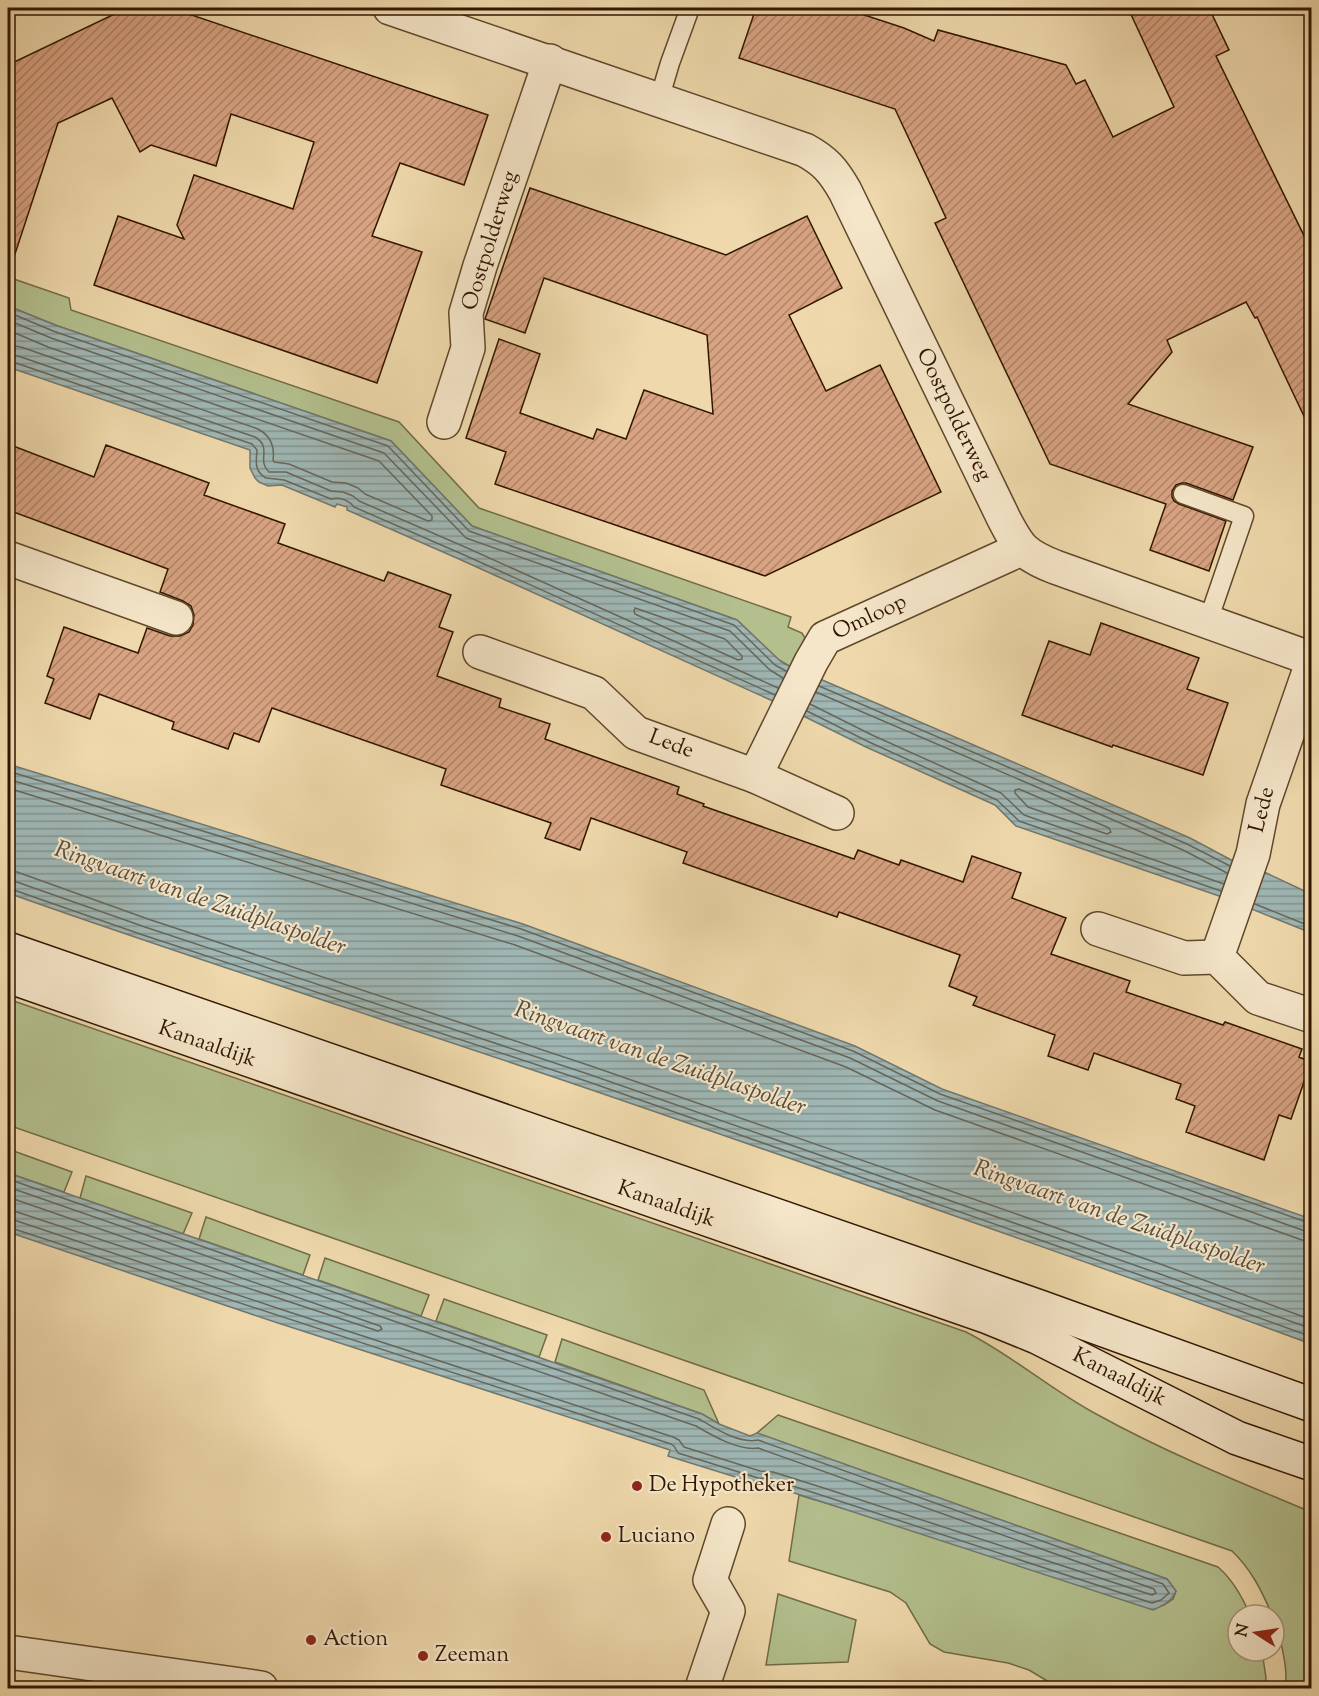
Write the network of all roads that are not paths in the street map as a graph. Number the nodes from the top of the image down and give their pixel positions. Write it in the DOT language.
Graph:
graph roads {
  1 [pos="390,8"];
  2 [pos="690,8"];
  3 [pos="550,61"];
  4 [pos="659,100"];
  5 [pos="444,422"];
  6 [pos="1183,494"];
  7 [pos="1022,549"];
  8 [pos="8,558"];
  9 [pos="176,618"];
  10 [pos="1208,621"];
  11 [pos="480,652"];
  12 [pos="1311,661"];
  13 [pos="755,776"];
  14 [pos="837,813"];
  15 [pos="1098,929"];
  16 [pos="8,950"];
  17 [pos="1217,957"];
  18 [pos="8,976"];
  19 [pos="1311,1016"];
  20 [pos="1311,1405"];
  21 [pos="1311,1464"];
  22 [pos="728,1524"];
  23 [pos="8,1652"];
  24 [pos="261,1689"];
  25 [pos="702,1689"];
  1 -- 3 [label="street, Oostpolderweg"];
  2 -- 4 [label="lane"];
  3 -- 4 [label="street, Oostpolderweg"];
  3 -- 5 [label="street, Oostpolderweg"];
  4 -- 7 [label="street, Oostpolderweg"];
  6 -- 10 [label="lane"];
  7 -- 10 [label="street, Oostpolderweg"];
  7 -- 13 [label="street, Omloop"];
  8 -- 9 [label="street"];
  10 -- 12 [label="street, Oostpolderweg"];
  11 -- 13 [label="street, Lede"];
  12 -- 17 [label="street, Lede"];
  13 -- 14 [label="street, Lede"];
  15 -- 17 [label="street"];
  16 -- 20 [label="street, Kanaaldijk"];
  17 -- 19 [label="street"];
  18 -- 21 [label="street, Kanaaldijk"];
  22 -- 25 [label="street"];
  23 -- 24 [label="street"];
}
